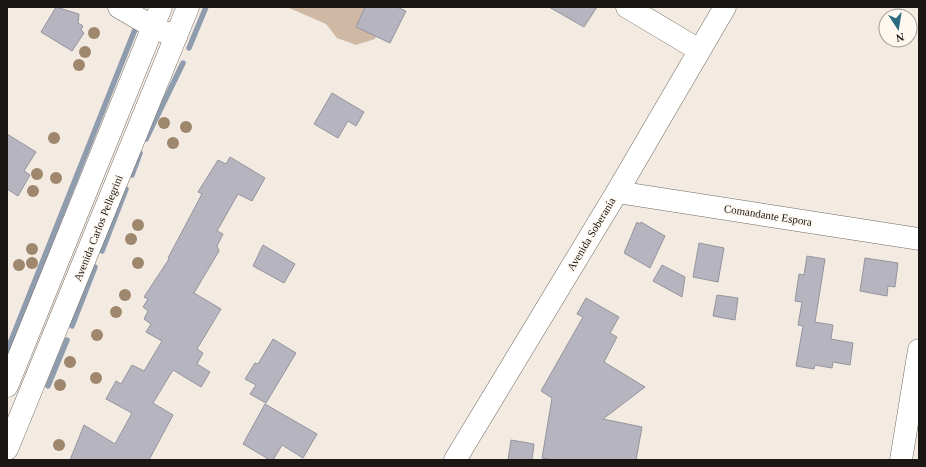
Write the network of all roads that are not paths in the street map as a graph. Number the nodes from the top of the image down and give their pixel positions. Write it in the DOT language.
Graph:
graph roads {
  1 [pos="119,7"];
  2 [pos="188,7"];
  3 [pos="627,7"];
  4 [pos="725,7"];
  5 [pos="157,17"];
  6 [pos="176,37"];
  7 [pos="699,50"];
  8 [pos="617,192"];
  9 [pos="919,239"];
  10 [pos="919,350"];
  11 [pos="8,378"];
  12 [pos="32,388"];
  13 [pos="7,449"];
  14 [pos="455,460"];
  15 [pos="901,460"];
  1 -- 5 [label="street"];
  2 -- 6 [label="street, Avenida Carlos Pellegrini"];
  3 -- 7 [label="street"];
  4 -- 7 [label="street, Avenida Soberanía"];
  5 -- 6 [label="street"];
  5 -- 11 [label="street"];
  6 -- 12 [label="street, Avenida Carlos Pellegrini"];
  7 -- 8 [label="street, Avenida Soberanía"];
  8 -- 9 [label="street, Comandante Espora"];
  8 -- 14 [label="street, Avenida Soberanía"];
  10 -- 15 [label="street"];
  11 -- 12 [label="street"];
  12 -- 13 [label="street, Avenida Carlos Pellegrini"];
}
